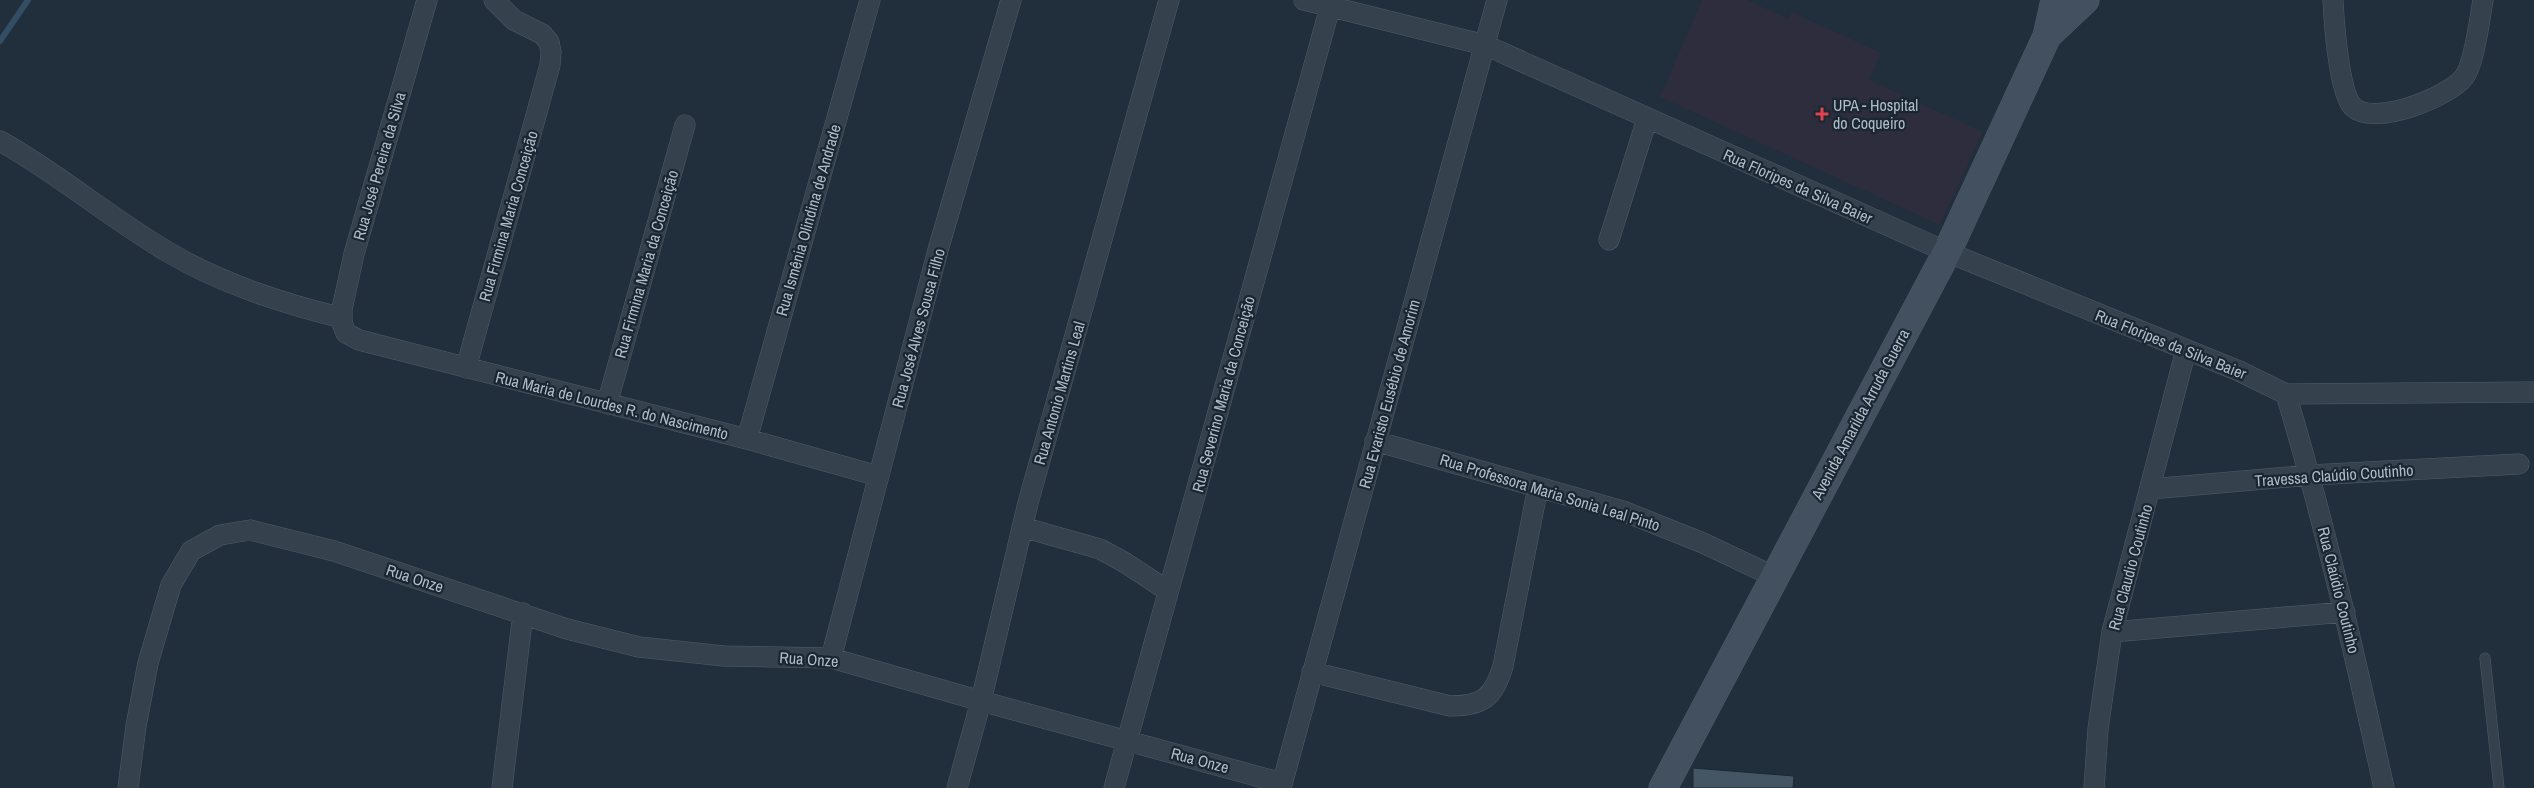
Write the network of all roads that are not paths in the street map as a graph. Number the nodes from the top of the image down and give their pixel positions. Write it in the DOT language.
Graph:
graph roads {
  1 [pos="427,0"];
  2 [pos="494,0"];
  3 [pos="870,0"];
  4 [pos="1011,0"];
  5 [pos="1169,0"];
  6 [pos="1304,0"];
  7 [pos="1497,0"];
  8 [pos="2056,0"];
  9 [pos="2085,0"];
  10 [pos="2333,0"];
  11 [pos="2483,0"];
  12 [pos="1331,3"];
  13 [pos="2047,36"];
  14 [pos="1485,45"];
  15 [pos="1647,119"];
  16 [pos="685,125"];
  17 [pos="0,141"];
  18 [pos="1609,240"];
  19 [pos="1947,252"];
  20 [pos="344,326"];
  21 [pos="2186,350"];
  22 [pos="466,368"];
  23 [pos="2534,392"];
  24 [pos="2286,394"];
  25 [pos="607,404"];
  26 [pos="747,439"];
  27 [pos="1376,442"];
  28 [pos="2519,464"];
  29 [pos="2311,475"];
  30 [pos="878,476"];
  31 [pos="1538,487"];
  32 [pos="2150,489"];
  33 [pos="1022,527"];
  34 [pos="1775,577"];
  35 [pos="1168,591"];
  36 [pos="2345,612"];
  37 [pos="523,613"];
  38 [pos="2112,632"];
  39 [pos="831,658"];
  40 [pos="2485,658"];
  41 [pos="1312,672"];
  42 [pos="981,701"];
  43 [pos="1126,740"];
  44 [pos="1282,785"];
  45 [pos="128,788"];
  46 [pos="502,788"];
  47 [pos="957,788"];
  48 [pos="1114,788"];
  49 [pos="1664,788"];
  50 [pos="2094,788"];
  51 [pos="2384,788"];
  52 [pos="2499,788"];
  1 -- 20 [label="street, Rua José Pereira da Silva"];
  2 -- 22 [label="street, Rua Firmina Maria Conceição"];
  3 -- 26 [label="street, Rua Ismênia Olindina de Andrade"];
  4 -- 30 [label="street, Rua José Alves Sousa Filho"];
  5 -- 33 [label="street, Rua Antonio Martins Leal"];
  6 -- 12 [label="street, Rua Floripes da Silva Baier"];
  7 -- 14 [label="street, Rua Evaristo Eusébio de Amorim"];
  8 -- 13 [label="main road"];
  9 -- 13 [label="main road"];
  10 -- 11 [label="street"];
  12 -- 14 [label="street, Rua Floripes da Silva Baier"];
  12 -- 35 [label="street, Rua Severino Maria da Conceição"];
  13 -- 19 [label="main road, Avenida Amarilda Arruda Guerra"];
  14 -- 15 [label="street, Rua Floripes da Silva Baier"];
  14 -- 27 [label="street, Rua Evaristo Eusébio de Amorim"];
  15 -- 18 [label="street"];
  15 -- 19 [label="street, Rua Floripes da Silva Baier"];
  16 -- 25 [label="street, Rua Firmina Maria da Conceição"];
  17 -- 20 [label="street, Rua Maria de Lourdes R. do Nascimento"];
  19 -- 21 [label="street, Rua Floripes da Silva Baier"];
  19 -- 34 [label="main road, Avenida Amarilda Arruda Guerra"];
  20 -- 22 [label="street, Rua Maria de Lourdes R. do Nascimento"];
  21 -- 24 [label="street, Rua Floripes da Silva Baier"];
  21 -- 32 [label="street, Rua Claudio Coutinho"];
  22 -- 25 [label="street, Rua Maria de Lourdes R. do Nascimento"];
  23 -- 24 [label="street"];
  24 -- 29 [label="street, Rua Claúdio Coutinho"];
  25 -- 26 [label="street, Rua Maria de Lourdes R. do Nascimento"];
  26 -- 30 [label="street, Rua Maria de Lourdes R. do Nascimento"];
  27 -- 31 [label="street, Rua Professora Maria Sonia Leal Pinto"];
  27 -- 41 [label="street, Rua Evaristo Eusébio de Amorim"];
  28 -- 29 [label="street, Travessa Claúdio Coutinho"];
  29 -- 32 [label="street, Travessa Claúdio Coutinho"];
  29 -- 36 [label="street, Rua Claúdio Coutinho"];
  30 -- 39 [label="street, Rua José Alves Sousa Filho"];
  31 -- 34 [label="street, Rua Professora Maria Sonia Leal Pinto"];
  31 -- 41 [label="street"];
  32 -- 38 [label="street, Rua Claudio Coutinho"];
  33 -- 35 [label="street"];
  33 -- 42 [label="street, Rua Antonio Martins Leal"];
  34 -- 49 [label="main road, Avenida Amarilda Arruda Guerra"];
  35 -- 43 [label="street, Rua Severino Maria da Conceição"];
  36 -- 38 [label="street"];
  36 -- 51 [label="street, Rua Claúdio Coutinho"];
  37 -- 39 [label="street, Rua Onze"];
  37 -- 45 [label="street, Rua Onze"];
  37 -- 46 [label="street"];
  38 -- 50 [label="street, Rua Claudio Coutinho"];
  39 -- 42 [label="street, Rua Onze"];
  40 -- 52 [label="lane"];
  41 -- 44 [label="street, Rua Evaristo Eusébio de Amorim"];
  42 -- 43 [label="street, Rua Onze"];
  42 -- 47 [label="street, Rua Antonio Martins Leal"];
  43 -- 44 [label="street, Rua Onze"];
  43 -- 48 [label="street, Rua Severino Maria da Conceição"];
}
